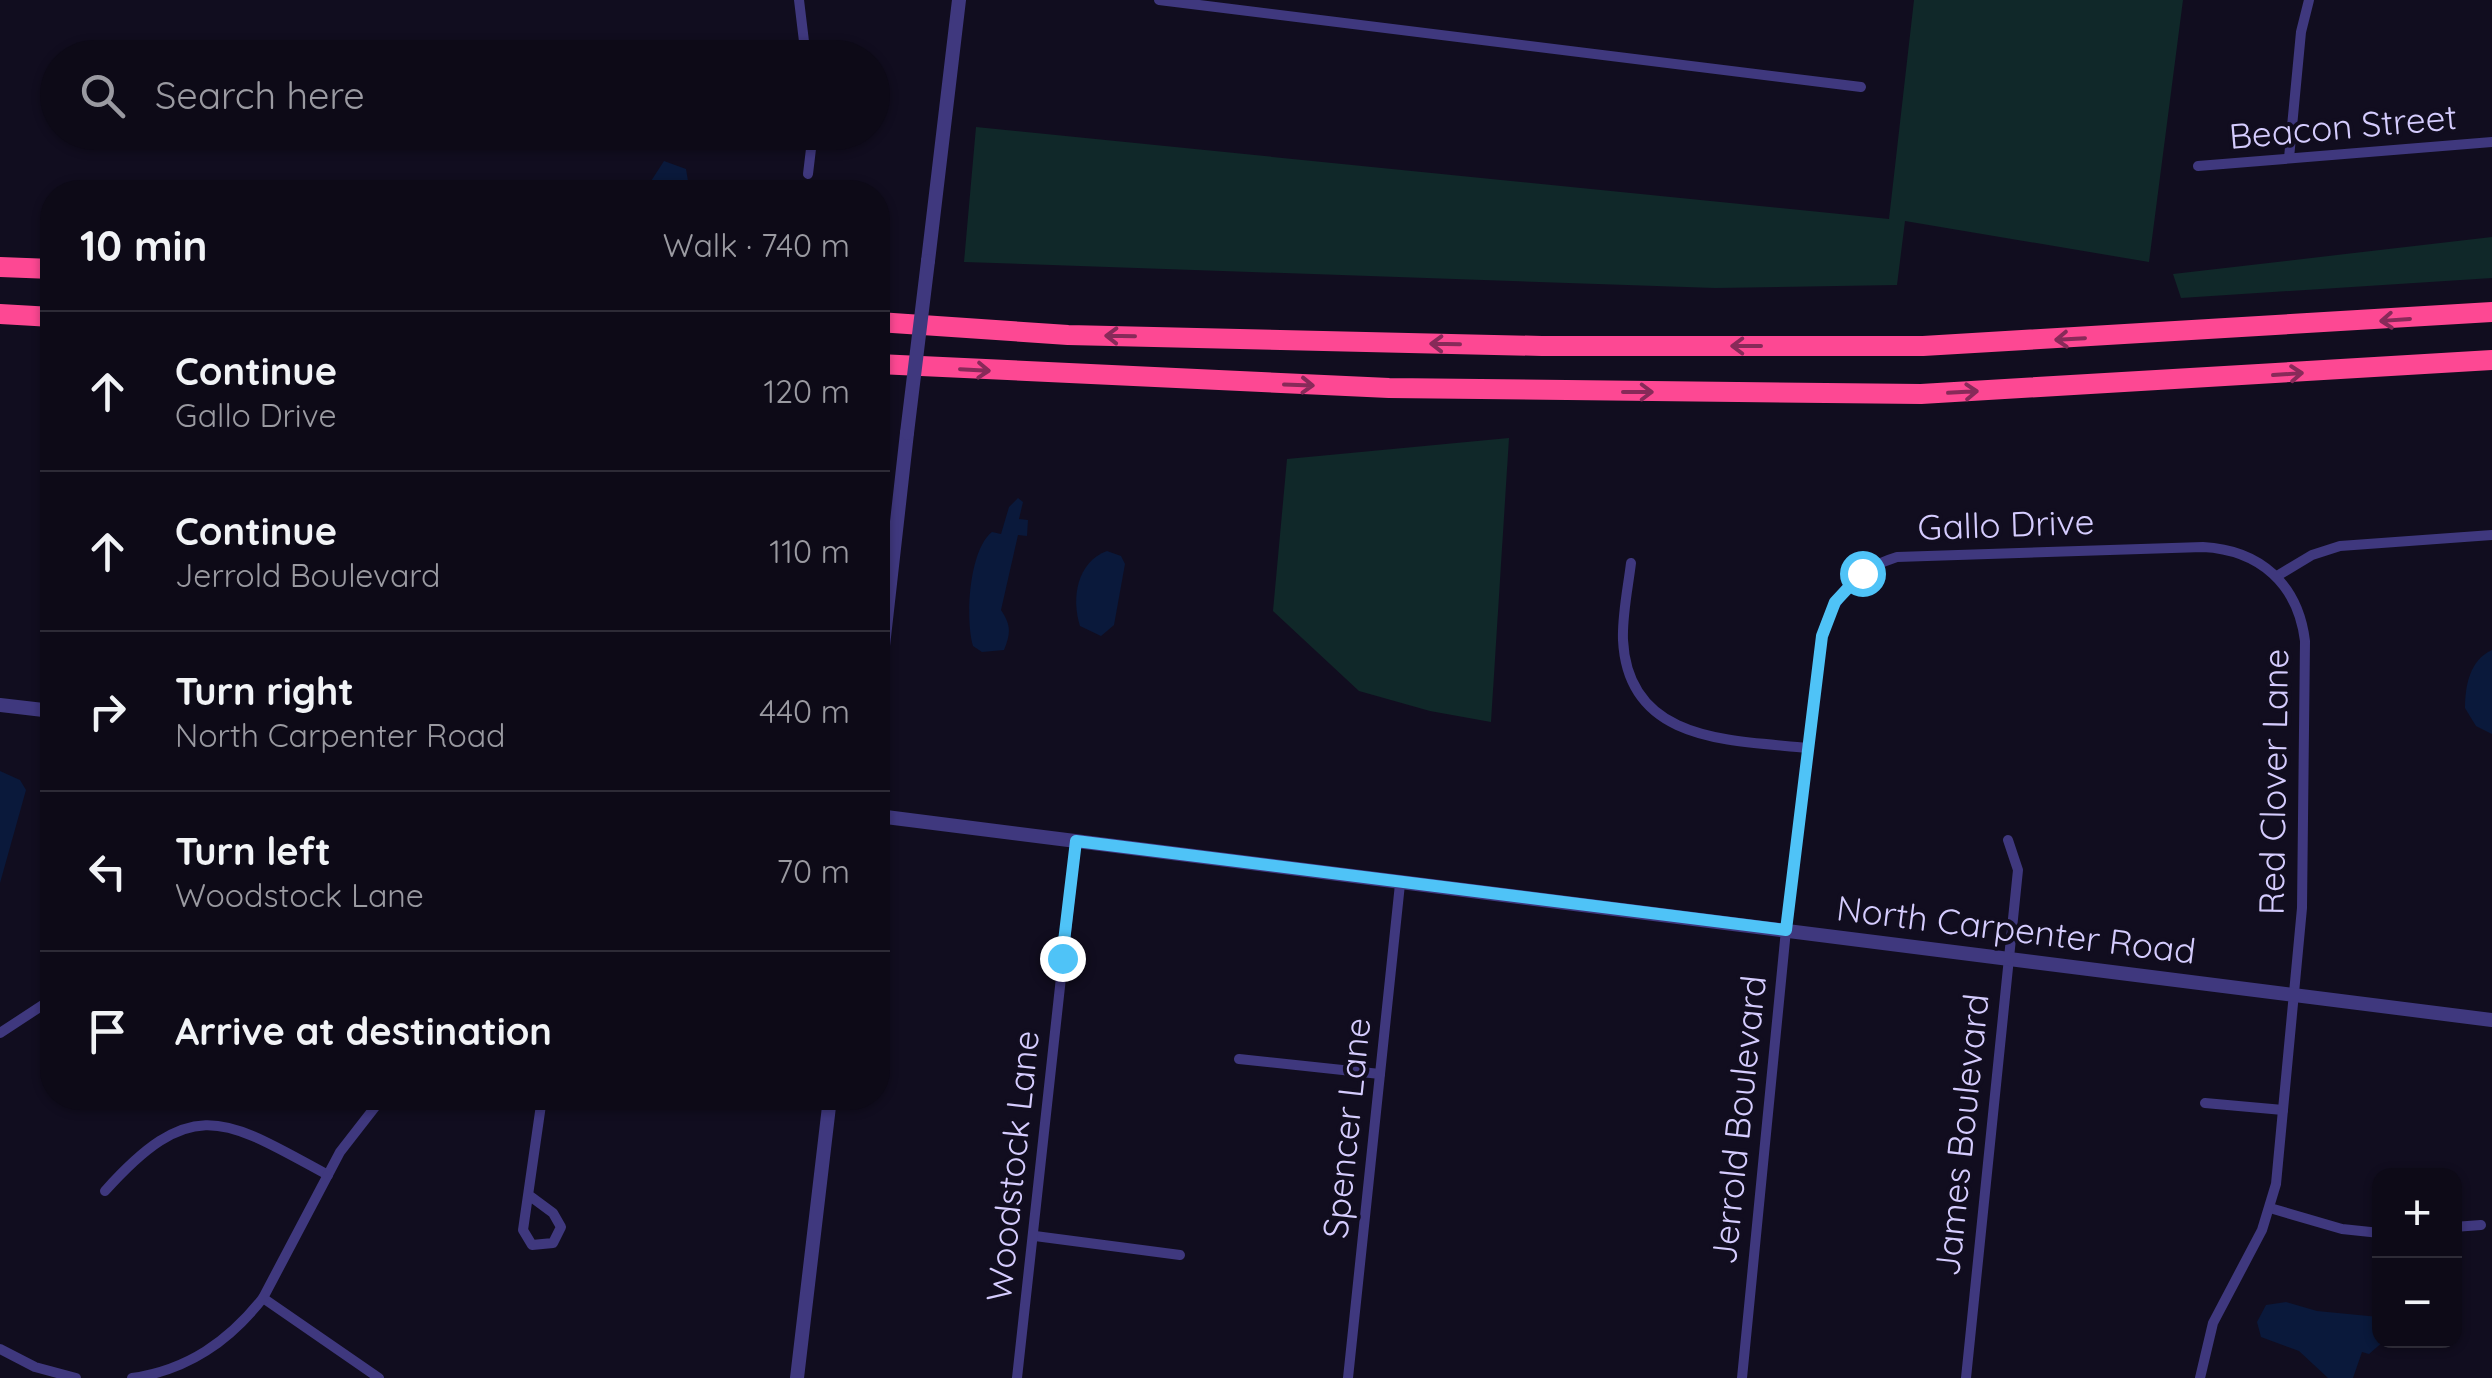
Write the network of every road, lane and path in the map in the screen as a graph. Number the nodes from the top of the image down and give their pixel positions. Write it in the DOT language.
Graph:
graph roads {
  1 [pos="799,0"];
  2 [pos="960,0"];
  3 [pos="1159,0"];
  4 [pos="2309,0"];
  5 [pos="804,40"];
  6 [pos="1861,87"];
  7 [pos="2492,142"];
  8 [pos="811,150"];
  9 [pos="2289,158"];
  10 [pos="2198,166"];
  11 [pos="808,174"];
  12 [pos="0,266"];
  13 [pos="40,268"];
  14 [pos="2492,312"];
  15 [pos="0,314"];
  16 [pos="40,316"];
  17 [pos="890,323"];
  18 [pos="2492,360"];
  19 [pos="890,365"];
  20 [pos="2492,535"];
  21 [pos="1631,563"];
  22 [pos="2277,576"];
  23 [pos="890,587"];
  24 [pos="0,705"];
  25 [pos="40,710"];
  26 [pos="1807,748"];
  27 [pos="890,818"];
  28 [pos="2008,840"];
  29 [pos="1076,841"];
  30 [pos="1400,884"];
  31 [pos="1786,930"];
  32 [pos="2008,959"];
  33 [pos="2294,995"];
  34 [pos="40,1007"];
  35 [pos="2492,1020"];
  36 [pos="0,1033"];
  37 [pos="1239,1059"];
  38 [pos="1380,1074"];
  39 [pos="2205,1103"];
  40 [pos="371,1110"];
  41 [pos="541,1110"];
  42 [pos="829,1110"];
  43 [pos="2284,1110"];
  44 [pos="328,1175"];
  45 [pos="105,1191"];
  46 [pos="530,1196"];
  47 [pos="2270,1208"];
  48 [pos="2481,1225"];
  49 [pos="2462,1226"];
  50 [pos="2372,1232"];
  51 [pos="1034,1236"];
  52 [pos="1180,1255"];
  53 [pos="263,1298"];
  54 [pos="0,1348"];
  55 [pos="76,1378"];
  56 [pos="132,1378"];
  57 [pos="378,1378"];
  58 [pos="797,1378"];
  59 [pos="1018,1378"];
  60 [pos="1348,1378"];
  61 [pos="1742,1378"];
  62 [pos="1966,1378"];
  63 [pos="2200,1378"];
  1 -- 5 [label="street"];
  2 -- 23 [label="street, bridge"];
  3 -- 6 [label="street"];
  4 -- 9 [label="street"];
  7 -- 9 [label="street, Beacon Street"];
  8 -- 11 [label="street"];
  9 -- 10 [label="street, Beacon Street"];
  12 -- 13 [label="highway"];
  14 -- 17 [label="highway, one-way"];
  15 -- 16 [label="highway"];
  19 -- 18 [label="highway, one-way"];
  20 -- 22 [label="street"];
  21 -- 26 [label="street"];
  22 -- 26 [label="street, Gallo Drive"];
  22 -- 33 [label="street, Red Clover Lane"];
  24 -- 25 [label="street"];
  26 -- 31 [label="street, Jerrold Boulevard"];
  27 -- 29 [label="street, North Carpenter Road"];
  28 -- 32 [label="street, James Boulevard"];
  29 -- 30 [label="street, North Carpenter Road"];
  29 -- 51 [label="street, Woodstock Lane"];
  30 -- 31 [label="street, North Carpenter Road"];
  30 -- 38 [label="street, Spencer Lane"];
  31 -- 32 [label="street, North Carpenter Road"];
  31 -- 61 [label="street, Jerrold Boulevard"];
  32 -- 33 [label="street, North Carpenter Road"];
  32 -- 62 [label="street, James Boulevard"];
  33 -- 35 [label="street, North Carpenter Road"];
  33 -- 43 [label="street, Red Clover Lane"];
  34 -- 36 [label="street"];
  37 -- 38 [label="street"];
  38 -- 60 [label="street, Spencer Lane"];
  39 -- 43 [label="street"];
  40 -- 44 [label="street"];
  41 -- 46 [label="street"];
  42 -- 58 [label="street"];
  43 -- 47 [label="street, Red Clover Lane"];
  44 -- 45 [label="street"];
  44 -- 53 [label="street"];
  46 -- 46 [label="street"];
  47 -- 50 [label="street"];
  47 -- 63 [label="street, Red Clover Lane"];
  48 -- 49 [label="street"];
  51 -- 52 [label="street"];
  51 -- 59 [label="street, Woodstock Lane"];
  53 -- 56 [label="street"];
  53 -- 57 [label="street"];
  54 -- 55 [label="street"];
}
